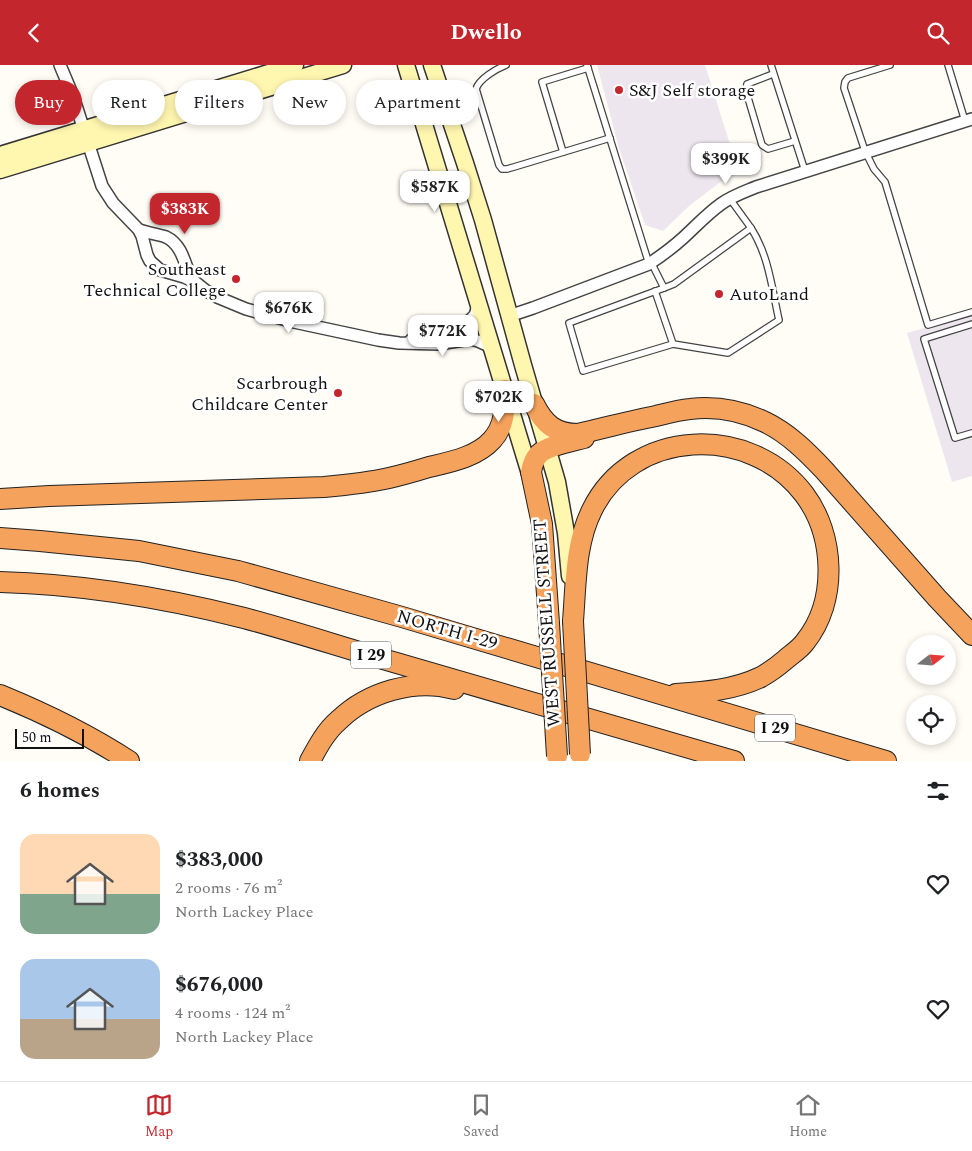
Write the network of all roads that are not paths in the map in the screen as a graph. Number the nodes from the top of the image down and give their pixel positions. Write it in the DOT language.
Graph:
graph roads {
  1 [pos="60,65"];
  2 [pos="295,65"];
  3 [pos="343,65"];
  4 [pos="406,65"];
  5 [pos="432,65"];
  6 [pos="506,65"];
  7 [pos="771,65"];
  8 [pos="890,65"];
  9 [pos="948,65"];
  10 [pos="588,66"];
  11 [pos="275,68"];
  12 [pos="773,73"];
  13 [pos="969,120"];
  14 [pos="86,136"];
  15 [pos="610,137"];
  16 [pos="795,141"];
  17 [pos="866,151"];
  18 [pos="563,152"];
  19 [pos="0,155"];
  20 [pos="0,170"];
  21 [pos="805,171"];
  22 [pos="730,199"];
  23 [pos="750,228"];
  24 [pos="139,230"];
  25 [pos="650,263"];
  26 [pos="192,281"];
  27 [pos="664,288"];
  28 [pos="655,291"];
  29 [pos="479,301"];
  30 [pos="972,311"];
  31 [pos="509,316"];
  32 [pos="972,324"];
  33 [pos="399,343"];
  34 [pos="673,344"];
  35 [pos="494,351"];
  36 [pos="505,390"];
  37 [pos="534,404"];
  38 [pos="659,415"];
  39 [pos="972,433"];
  40 [pos="548,449"];
  41 [pos="534,486"];
  42 [pos="0,499"];
  43 [pos="0,538"];
  44 [pos="0,582"];
  45 [pos="573,621"];
  46 [pos="972,635"];
  47 [pos="0,695"];
  48 [pos="664,695"];
  49 [pos="532,701"];
  50 [pos="581,758"];
  51 [pos="556,759"];
  52 [pos="129,761"];
  53 [pos="310,761"];
  54 [pos="734,761"];
  55 [pos="886,761"];
  1 -- 14 [label="street"];
  2 -- 11 [label="main road"];
  3 -- 14 [label="main road"];
  4 -- 29 [label="main road"];
  5 -- 31 [label="main road"];
  6 -- 18 [label="lane"];
  7 -- 12 [label="lane"];
  8 -- 17 [label="lane"];
  9 -- 13 [label="lane"];
  10 -- 15 [label="lane"];
  10 -- 18 [label="lane"];
  11 -- 14 [label="main road"];
  12 -- 16 [label="lane"];
  12 -- 16 [label="lane"];
  13 -- 17 [label="street"];
  14 -- 19 [label="main road"];
  14 -- 20 [label="main road"];
  14 -- 24 [label="street"];
  15 -- 18 [label="lane"];
  15 -- 25 [label="lane"];
  16 -- 21 [label="lane"];
  17 -- 21 [label="street"];
  17 -- 30 [label="lane"];
  21 -- 22 [label="street"];
  22 -- 23 [label="lane"];
  22 -- 25 [label="street"];
  23 -- 27 [label="lane"];
  23 -- 34 [label="lane"];
  24 -- 26 [label="street"];
  24 -- 26 [label="street"];
  25 -- 27 [label="lane"];
  25 -- 31 [label="street"];
  26 -- 33 [label="street"];
  27 -- 28 [label="lane"];
  28 -- 34 [label="lane"];
  28 -- 34 [label="lane"];
  29 -- 33 [label="street"];
  29 -- 35 [label="main road"];
  31 -- 37 [label="main road"];
  32 -- 39 [label="lane"];
  33 -- 35 [label="street"];
  35 -- 36 [label="main road"];
  36 -- 41 [label="main road"];
  36 -- 42 [label="highway"];
  37 -- 38 [label="highway"];
  37 -- 40 [label="main road"];
  38 -- 40 [label="highway"];
  38 -- 46 [label="highway"];
  40 -- 41 [label="highway, WEST RUSSELL STREET"];
  40 -- 45 [label="main road"];
  41 -- 51 [label="highway, WEST RUSSELL STREET, bridge"];
  43 -- 48 [label="highway, NORTH I-29 / I 29"];
  44 -- 49 [label="highway, I 29"];
  45 -- 48 [label="highway, WEST RUSSELL STREET"];
  45 -- 50 [label="highway, WEST RUSSELL STREET, bridge"];
  47 -- 52 [label="highway"];
  48 -- 55 [label="highway, NORTH I-29 / I 29"];
  49 -- 53 [label="highway"];
  49 -- 54 [label="highway, I 29"];
}
